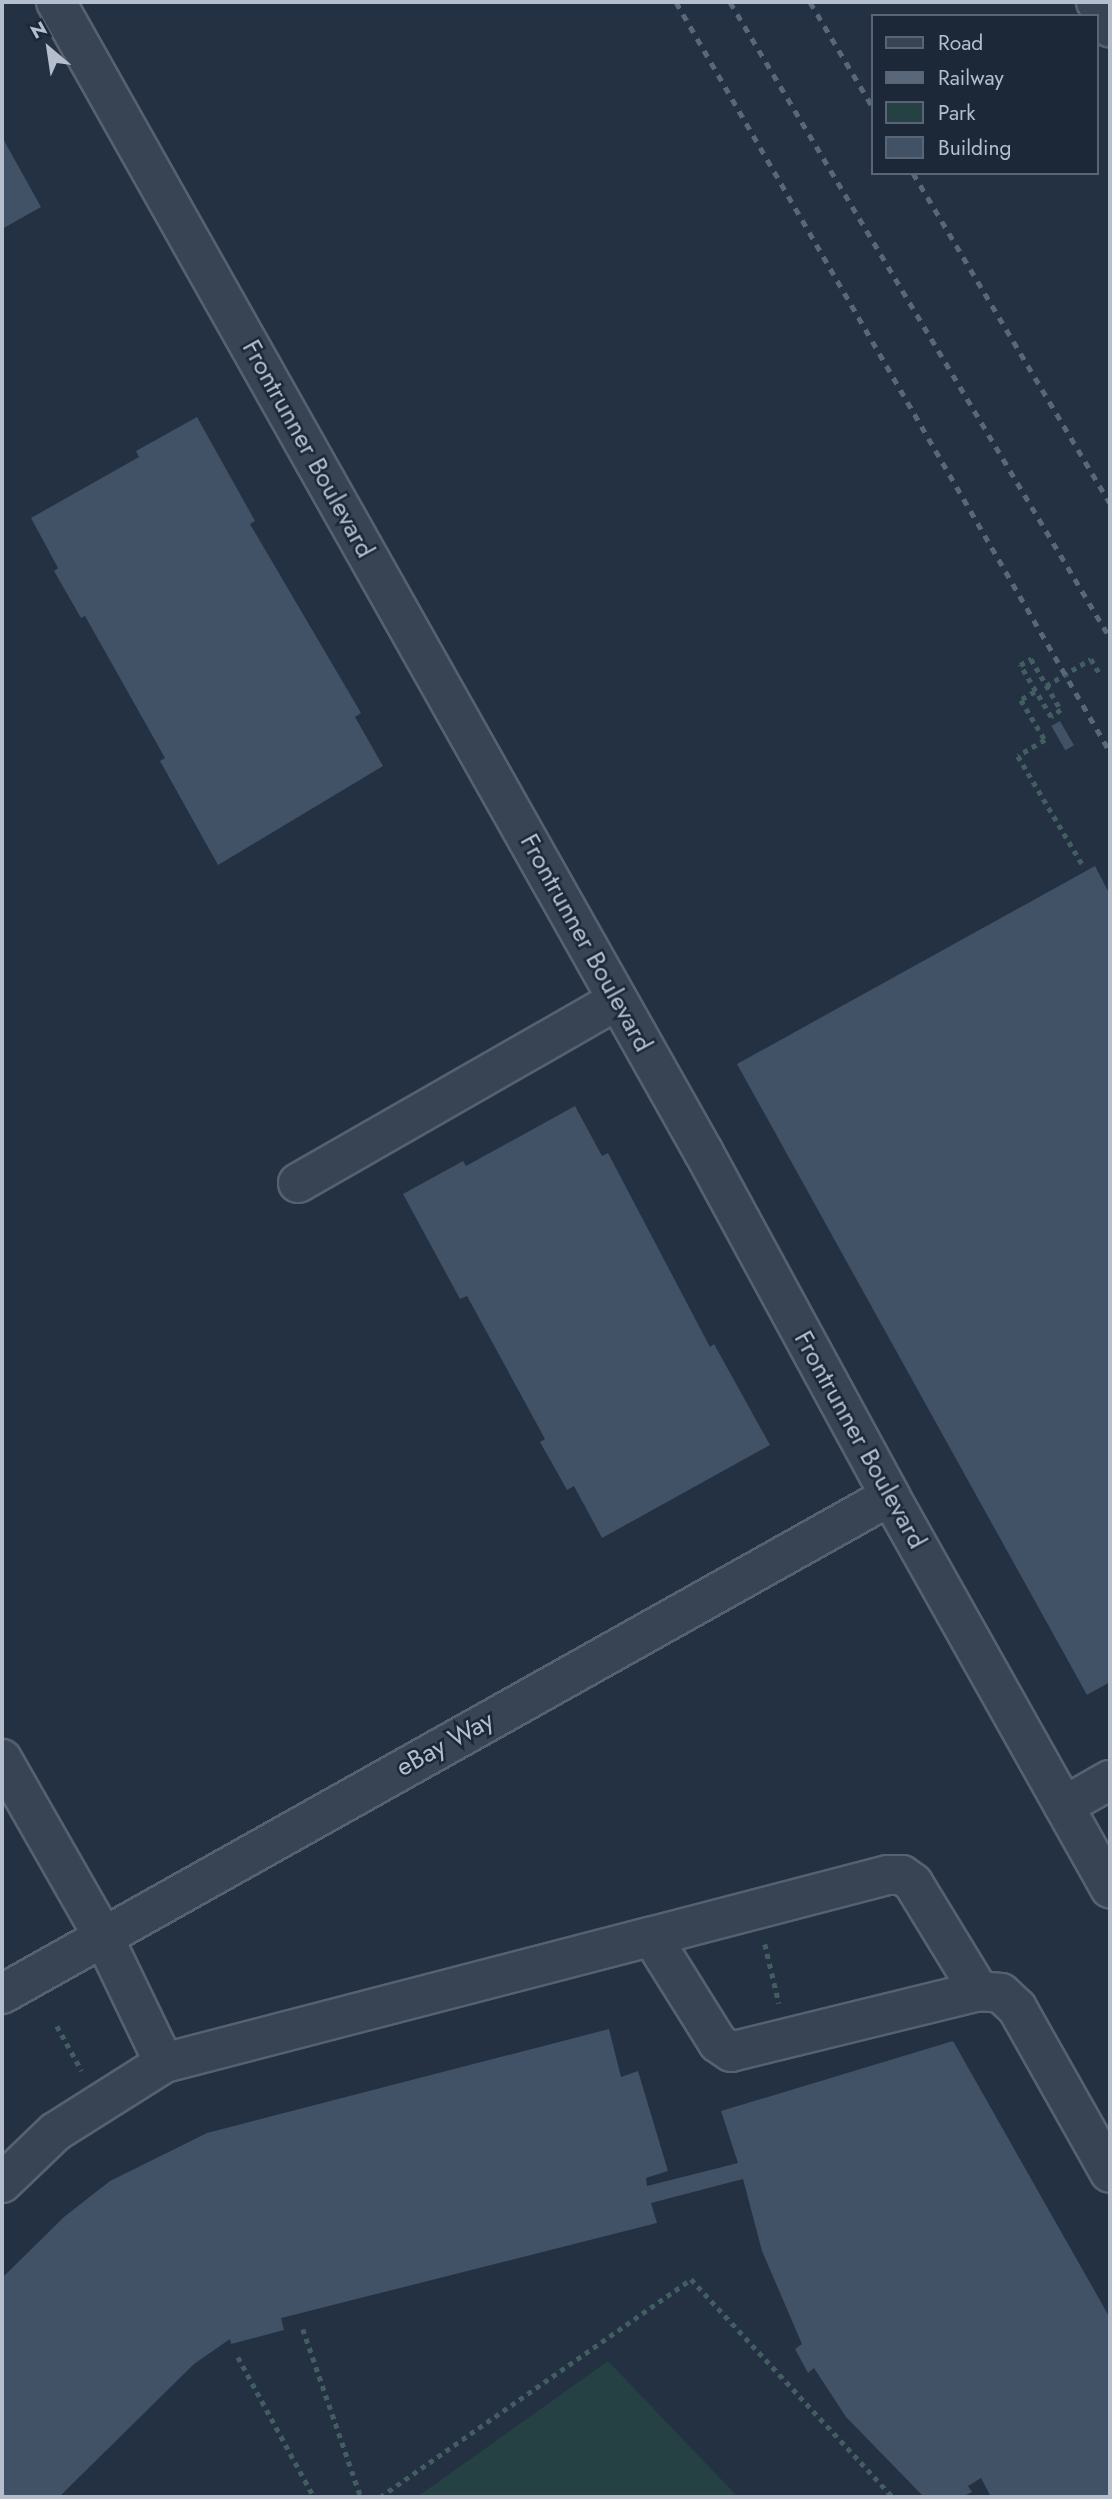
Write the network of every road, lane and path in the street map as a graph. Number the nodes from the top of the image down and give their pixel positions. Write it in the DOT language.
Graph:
graph roads {
  1 [pos="57,2"];
  2 [pos="1096,2"];
  3 [pos="1110,27"];
  4 [pos="1100,674"];
  5 [pos="1046,686"];
  6 [pos="1035,692"];
  7 [pos="1082,864"];
  8 [pos="617,1000"];
  9 [pos="298,1183"];
  10 [pos="890,1496"];
  11 [pos="2,1759"];
  12 [pos="1110,1780"];
  13 [pos="1064,1805"];
  14 [pos="1110,1888"];
  15 [pos="103,1936"];
  16 [pos="653,1939"];
  17 [pos="765,1942"];
  18 [pos="978,1991"];
  19 [pos="2,1994"];
  20 [pos="780,2004"];
  21 [pos="57,2026"];
  22 [pos="164,2063"];
  23 [pos="89,2084"];
  24 [pos="1110,2173"];
  25 [pos="2,2183"];
  26 [pos="303,2329"];
  27 [pos="237,2357"];
  28 [pos="314,2497"];
  29 [pos="361,2497"];
  30 [pos="380,2497"];
  31 [pos="893,2497"];
  1 -- 8 [label="street, Frontrunner Boulevard"];
  2 -- 3 [label="street"];
  4 -- 5 [label="path"];
  5 -- 6 [label="path"];
  5 -- 6 [label="path"];
  6 -- 7 [label="path"];
  8 -- 9 [label="street"];
  8 -- 10 [label="street, Frontrunner Boulevard"];
  10 -- 13 [label="street, Frontrunner Boulevard"];
  10 -- 15 [label="street, eBay Way"];
  11 -- 15 [label="street"];
  12 -- 13 [label="street"];
  13 -- 14 [label="street, Frontrunner Boulevard"];
  15 -- 19 [label="street, eBay Way"];
  15 -- 22 [label="street"];
  16 -- 18 [label="street"];
  16 -- 18 [label="street"];
  16 -- 22 [label="street"];
  17 -- 20 [label="path"];
  18 -- 24 [label="street"];
  21 -- 23 [label="path"];
  22 -- 25 [label="street"];
  26 -- 29 [label="path"];
  27 -- 28 [label="path"];
  30 -- 31 [label="path"];
}
